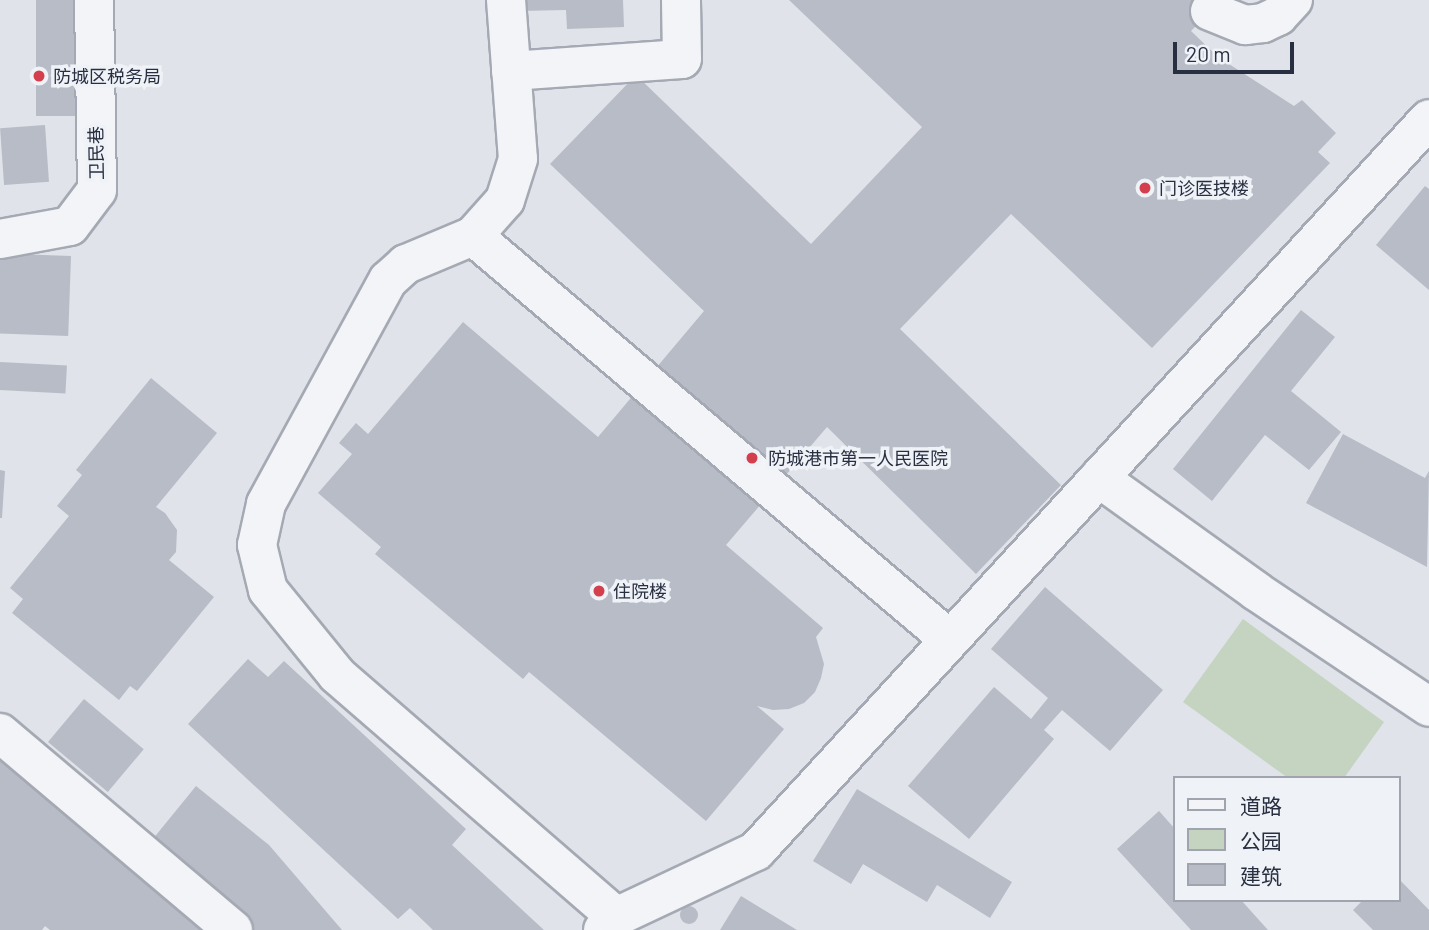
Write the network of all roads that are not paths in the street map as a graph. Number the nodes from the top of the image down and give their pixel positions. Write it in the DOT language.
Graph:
graph roads {
  1 [pos="94,0"];
  2 [pos="506,0"];
  3 [pos="681,0"];
  4 [pos="1293,0"];
  5 [pos="1210,11"];
  6 [pos="511,71"];
  7 [pos="1429,119"];
  8 [pos="474,236"];
  9 [pos="0,239"];
  10 [pos="1099,478"];
  11 [pos="950,640"];
  12 [pos="1429,707"];
  13 [pos="0,733"];
  14 [pos="609,923"];
  15 [pos="233,930"];
  1 -- 9 [label="street, 卫民巷"];
  2 -- 6 [label="street"];
  3 -- 6 [label="street"];
  4 -- 5 [label="street"];
  6 -- 8 [label="street"];
  7 -- 10 [label="street"];
  8 -- 11 [label="street"];
  8 -- 14 [label="street"];
  10 -- 11 [label="street"];
  10 -- 12 [label="street"];
  11 -- 14 [label="street"];
  13 -- 15 [label="street"];
}
